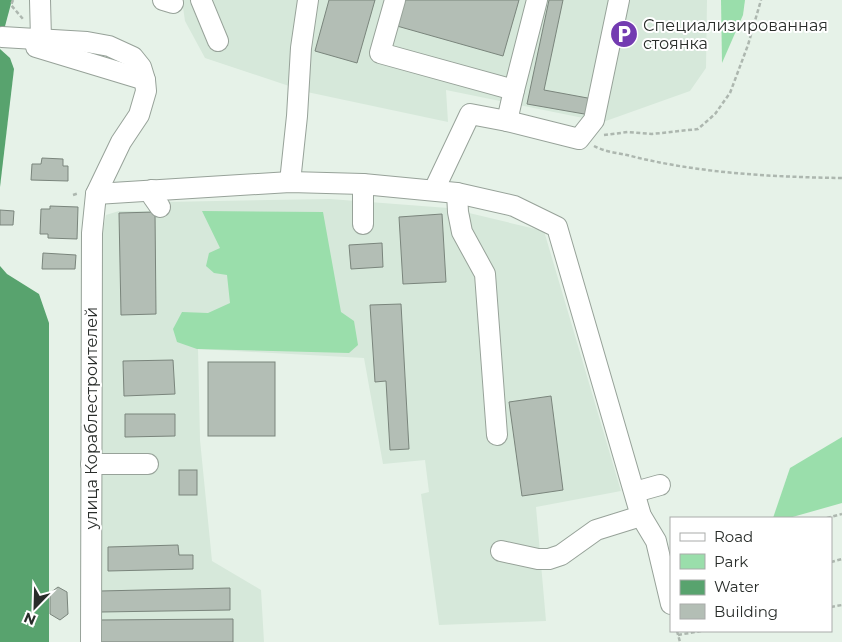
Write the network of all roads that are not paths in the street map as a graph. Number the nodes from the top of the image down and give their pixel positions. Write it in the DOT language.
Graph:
graph roads {
  1 [pos="40,0"];
  2 [pos="201,0"];
  3 [pos="308,0"];
  4 [pos="395,0"];
  5 [pos="537,0"];
  6 [pos="618,0"];
  7 [pos="1,37"];
  8 [pos="41,39"];
  9 [pos="218,41"];
  10 [pos="145,80"];
  11 [pos="514,90"];
  12 [pos="508,121"];
  13 [pos="290,182"];
  14 [pos="363,184"];
  15 [pos="434,190"];
  16 [pos="88,193"];
  17 [pos="457,193"];
  18 [pos="363,224"];
  19 [pos="497,436"];
  20 [pos="91,464"];
  21 [pos="148,464"];
  22 [pos="660,485"];
  23 [pos="635,492"];
  24 [pos="641,516"];
  25 [pos="501,551"];
  26 [pos="670,600"];
  27 [pos="90,642"];
  1 -- 8 [label="street"];
  2 -- 9 [label="street"];
  3 -- 13 [label="street"];
  4 -- 11 [label="street"];
  5 -- 11 [label="street"];
  6 -- 12 [label="street"];
  7 -- 8 [label="street"];
  7 -- 10 [label="street"];
  8 -- 10 [label="street"];
  10 -- 16 [label="street, улица Кораблестроителей"];
  11 -- 12 [label="street"];
  12 -- 15 [label="street"];
  13 -- 14 [label="street"];
  13 -- 16 [label="street"];
  14 -- 15 [label="street"];
  14 -- 18 [label="street"];
  15 -- 17 [label="street"];
  16 -- 20 [label="street, улица Кораблестроителей"];
  17 -- 19 [label="street"];
  17 -- 23 [label="street"];
  20 -- 21 [label="street"];
  20 -- 27 [label="street, улица Кораблестроителей"];
  22 -- 23 [label="street"];
  23 -- 24 [label="street"];
  24 -- 25 [label="street"];
  24 -- 26 [label="street"];
}
